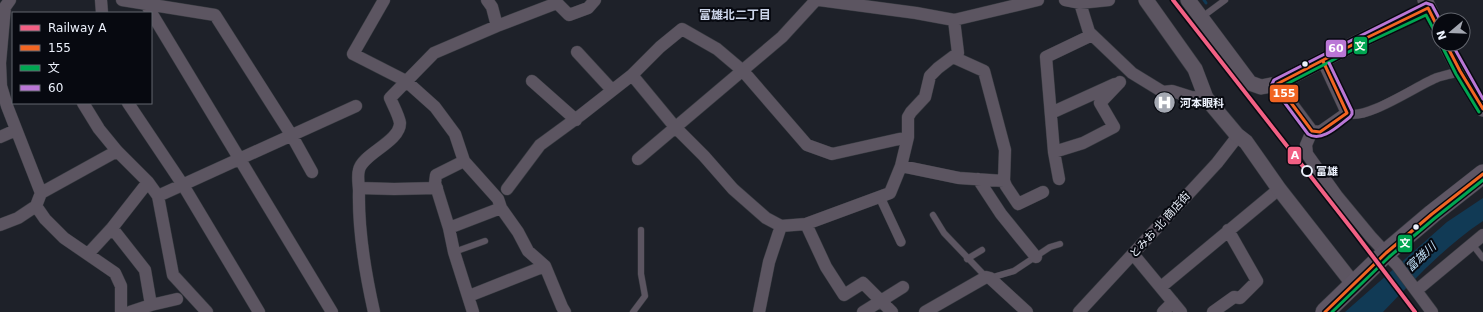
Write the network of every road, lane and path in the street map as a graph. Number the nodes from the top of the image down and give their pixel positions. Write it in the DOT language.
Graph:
graph roads {
  1 [pos="10,0"];
  2 [pos="101,0"];
  3 [pos="122,0"];
  4 [pos="384,0"];
  5 [pos="487,0"];
  6 [pos="595,0"];
  7 [pos="818,0"];
  8 [pos="1038,0"];
  9 [pos="1066,0"];
  10 [pos="1110,0"];
  11 [pos="1146,0"];
  12 [pos="1188,0"];
  13 [pos="1224,0"];
  14 [pos="1080,3"];
  15 [pos="146,4"];
  16 [pos="1426,4"];
  17 [pos="102,12"];
  18 [pos="151,12"];
  19 [pos="152,14"];
  20 [pos="1431,14"];
  21 [pos="1200,18"];
  22 [pos="954,20"];
  23 [pos="497,26"];
  24 [pos="1092,35"];
  25 [pos="577,52"];
  26 [pos="1450,52"];
  27 [pos="953,57"];
  28 [pos="1323,61"];
  29 [pos="742,71"];
  30 [pos="1460,71"];
  31 [pos="1132,73"];
  32 [pos="632,75"];
  33 [pos="406,81"];
  34 [pos="532,81"];
  35 [pos="1120,82"];
  36 [pos="1277,84"];
  37 [pos="612,90"];
  38 [pos="1206,98"];
  39 [pos="84,104"];
  40 [pos="129,104"];
  41 [pos="12,105"];
  42 [pos="356,106"];
  43 [pos="1483,109"];
  44 [pos="1051,113"];
  45 [pos="1348,113"];
  46 [pos="576,120"];
  47 [pos="675,127"];
  48 [pos="16,130"];
  49 [pos="1312,130"];
  50 [pos="1236,135"];
  51 [pos="292,136"];
  52 [pos="0,137"];
  53 [pos="908,137"];
  54 [pos="117,151"];
  55 [pos="1054,152"];
  56 [pos="638,159"];
  57 [pos="240,160"];
  58 [pos="464,161"];
  59 [pos="901,166"];
  60 [pos="312,172"];
  61 [pos="1483,174"];
  62 [pos="978,179"];
  63 [pos="1059,179"];
  64 [pos="1004,181"];
  65 [pos="148,182"];
  66 [pos="183,185"];
  67 [pos="359,188"];
  68 [pos="437,188"];
  69 [pos="507,189"];
  70 [pos="1279,189"];
  71 [pos="1043,192"];
  72 [pos="41,193"];
  73 [pos="158,196"];
  74 [pos="880,197"];
  75 [pos="36,206"];
  76 [pos="501,208"];
  77 [pos="933,215"];
  78 [pos="806,224"];
  79 [pos="0,225"];
  80 [pos="781,226"];
  81 [pos="112,228"];
  82 [pos="449,228"];
  83 [pos="641,230"];
  84 [pos="1228,230"];
  85 [pos="1483,235"];
  86 [pos="485,240"];
  87 [pos="901,242"];
  88 [pos="1060,244"];
  89 [pos="1472,244"];
  90 [pos="982,250"];
  91 [pos="454,252"];
  92 [pos="88,254"];
  93 [pos="1133,254"];
  94 [pos="1036,257"];
  95 [pos="1483,258"];
  96 [pos="967,259"];
  97 [pos="1391,259"];
  98 [pos="545,266"];
  99 [pos="988,278"];
  100 [pos="1354,285"];
  101 [pos="903,287"];
  102 [pos="1161,287"];
  103 [pos="1416,288"];
  104 [pos="469,296"];
  105 [pos="177,299"];
  106 [pos="881,301"];
  107 [pos="1172,302"];
  108 [pos="152,305"];
  109 [pos="1019,309"];
  110 [pos="560,310"];
  111 [pos="121,312"];
  112 [pos="130,312"];
  113 [pos="207,312"];
  114 [pos="259,312"];
  115 [pos="332,312"];
  116 [pos="374,312"];
  117 [pos="473,312"];
  118 [pos="633,312"];
  119 [pos="759,312"];
  120 [pos="863,312"];
  121 [pos="892,312"];
  122 [pos="925,312"];
  123 [pos="1079,312"];
  124 [pos="1163,312"];
  125 [pos="1181,312"];
  126 [pos="1213,312"];
  127 [pos="1325,312"];
  128 [pos="1432,312"];
  1 -- 41 [label="street"];
  2 -- 17 [label="street"];
  3 -- 15 [label="street"];
  4 -- 33 [label="street"];
  5 -- 23 [label="street"];
  6 -- 23 [label="street"];
  7 -- 22 [label="street"];
  7 -- 29 [label="street"];
  8 -- 22 [label="street"];
  9 -- 14 [label="street"];
  10 -- 14 [label="street"];
  11 -- 38 [label="street"];
  12 -- 21 [label="street"];
  13 -- 21 [label="lane"];
  14 -- 24 [label="street"];
  15 -- 18 [label="street"];
  15 -- 51 [label="street"];
  16 -- 20 [label="street"];
  16 -- 28 [label="street"];
  19 -- 57 [label="street"];
  21 -- 36 [label="street"];
  22 -- 27 [label="street"];
  23 -- 33 [label="street"];
  24 -- 31 [label="street"];
  24 -- 44 [label="street"];
  25 -- 37 [label="street"];
  26 -- 30 [label="street"];
  27 -- 53 [label="street"];
  27 -- 64 [label="street"];
  28 -- 36 [label="street"];
  28 -- 45 [label="street"];
  29 -- 32 [label="street"];
  29 -- 47 [label="street"];
  29 -- 53 [label="street"];
  30 -- 43 [label="street"];
  30 -- 45 [label="street"];
  31 -- 35 [label="street"];
  31 -- 38 [label="street"];
  32 -- 37 [label="street"];
  32 -- 47 [label="street"];
  33 -- 58 [label="street"];
  33 -- 67 [label="street"];
  34 -- 46 [label="street"];
  35 -- 44 [label="street"];
  35 -- 55 [label="street"];
  36 -- 49 [label="street"];
  37 -- 46 [label="street"];
  38 -- 50 [label="street"];
  39 -- 54 [label="street"];
  40 -- 66 [label="street"];
  41 -- 48 [label="street"];
  42 -- 51 [label="street"];
  44 -- 55 [label="street"];
  45 -- 49 [label="street"];
  46 -- 69 [label="street"];
  47 -- 56 [label="street"];
  47 -- 80 [label="street"];
  48 -- 52 [label="street"];
  48 -- 72 [label="street"];
  49 -- 97 [label="street"];
  50 -- 70 [label="street"];
  50 -- 93 [label="street, とみお 北 商店街"];
  51 -- 57 [label="street"];
  51 -- 60 [label="street"];
  53 -- 59 [label="street"];
  54 -- 65 [label="street"];
  54 -- 72 [label="street"];
  55 -- 63 [label="street"];
  57 -- 66 [label="street"];
  57 -- 115 [label="street"];
  58 -- 68 [label="street"];
  58 -- 76 [label="street"];
  59 -- 62 [label="street"];
  59 -- 74 [label="street"];
  61 -- 97 [label="main road"];
  62 -- 64 [label="street"];
  62 -- 94 [label="street"];
  64 -- 71 [label="street"];
  65 -- 73 [label="street"];
  65 -- 81 [label="street"];
  66 -- 73 [label="street"];
  66 -- 114 [label="street"];
  67 -- 68 [label="street"];
  67 -- 116 [label="street"];
  68 -- 82 [label="street"];
  70 -- 84 [label="street"];
  70 -- 100 [label="street"];
  72 -- 75 [label="street"];
  73 -- 113 [label="street"];
  74 -- 78 [label="street"];
  74 -- 87 [label="street"];
  75 -- 79 [label="street"];
  75 -- 92 [label="street"];
  76 -- 82 [label="street"];
  76 -- 98 [label="street"];
  77 -- 96 [label="lane"];
  78 -- 80 [label="street"];
  78 -- 106 [label="street"];
  80 -- 119 [label="street"];
  81 -- 92 [label="street"];
  81 -- 108 [label="street"];
  82 -- 91 [label="street"];
  83 -- 118 [label="lane"];
  84 -- 102 [label="street"];
  84 -- 126 [label="street"];
  85 -- 89 [label="street"];
  86 -- 91 [label="lane"];
  88 -- 94 [label="lane"];
  89 -- 95 [label="lane"];
  89 -- 103 [label="street"];
  90 -- 96 [label="lane"];
  91 -- 104 [label="street"];
  92 -- 111 [label="street"];
  93 -- 102 [label="street"];
  93 -- 123 [label="street, とみお 北 商店街"];
  94 -- 99 [label="lane"];
  96 -- 99 [label="lane"];
  97 -- 100 [label="main road"];
  97 -- 103 [label="street"];
  98 -- 104 [label="street"];
  98 -- 110 [label="street"];
  99 -- 109 [label="street"];
  99 -- 122 [label="street"];
  100 -- 127 [label="main road"];
  101 -- 106 [label="street"];
  102 -- 107 [label="street"];
  103 -- 128 [label="street"];
  104 -- 117 [label="street"];
  105 -- 108 [label="street"];
  106 -- 120 [label="street"];
  106 -- 121 [label="street"];
  107 -- 124 [label="street"];
  107 -- 125 [label="street"];
  108 -- 112 [label="street"];
}
